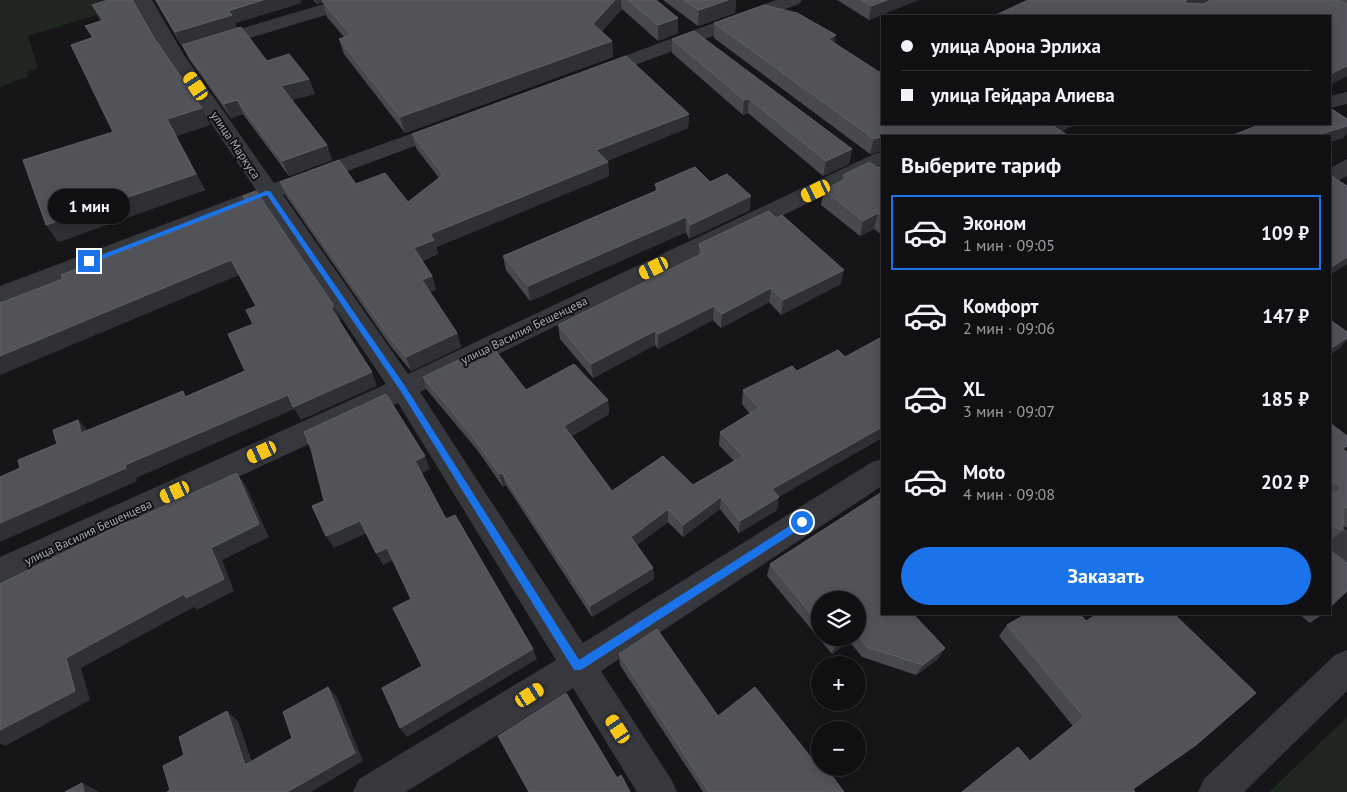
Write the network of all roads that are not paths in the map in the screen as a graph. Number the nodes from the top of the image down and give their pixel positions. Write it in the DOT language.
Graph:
graph roads {
  1 [pos="143,0"];
  2 [pos="356,0"];
  3 [pos="793,0"];
  4 [pos="677,21"];
  5 [pos="705,42"];
  6 [pos="176,55"];
  7 [pos="576,80"];
  8 [pos="1347,98"];
  9 [pos="1331,102"];
  10 [pos="464,121"];
  11 [pos="872,163"];
  12 [pos="1347,166"];
  13 [pos="1331,177"];
  14 [pos="268,192"];
  15 [pos="0,296"];
  16 [pos="403,388"];
  17 [pos="881,472"];
  18 [pos="1331,536"];
  19 [pos="1347,549"];
  20 [pos="0,572"];
  21 [pos="578,666"];
  22 [pos="1347,667"];
  23 [pos="372,792"];
  24 [pos="658,792"];
  25 [pos="1217,792"];
  1 -- 6 [label="street, улица Маркуса"];
  2 -- 6 [label="street"];
  3 -- 5 [label="street"];
  4 -- 5 [label="street"];
  5 -- 7 [label="street"];
  6 -- 14 [label="street, улица Маркуса"];
  8 -- 9 [label="street"];
  10 -- 14 [label="street"];
  11 -- 16 [label="street, улица Василия Бешенцева"];
  12 -- 13 [label="street"];
  14 -- 15 [label="street"];
  14 -- 16 [label="street, улица Маркуса"];
  16 -- 20 [label="street, улица Василия Бешенцева"];
  16 -- 21 [label="street, улица Маркуса"];
  17 -- 21 [label="street"];
  18 -- 19 [label="street"];
  21 -- 23 [label="street"];
  21 -- 24 [label="street, улица Маркуса"];
  22 -- 25 [label="street"];
}
